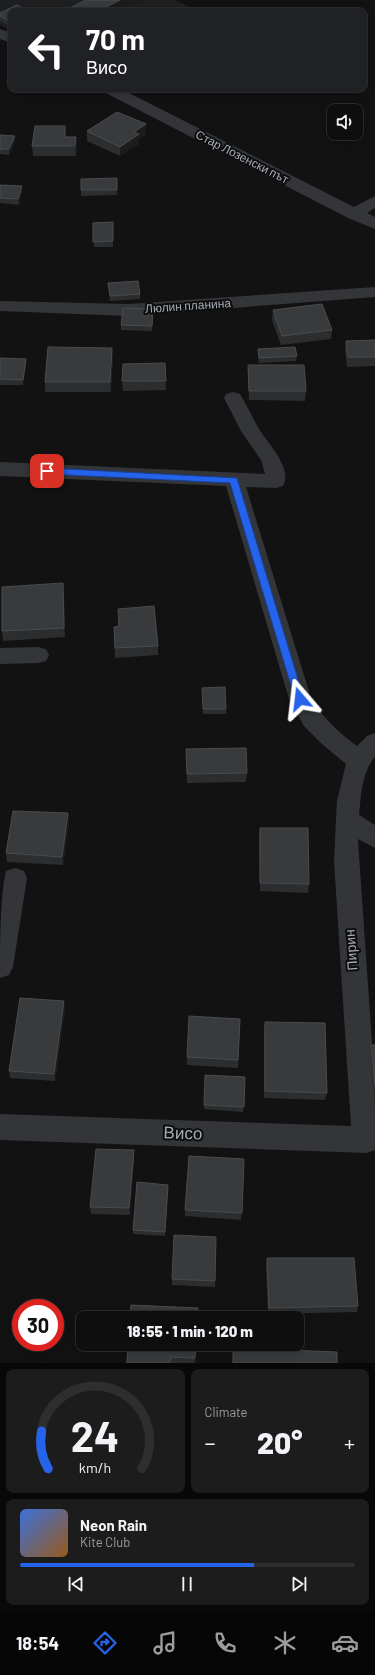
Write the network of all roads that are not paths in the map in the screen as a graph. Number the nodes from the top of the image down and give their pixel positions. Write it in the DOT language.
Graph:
graph roads {
  1 [pos="115,92"];
  2 [pos="375,200"];
  3 [pos="354,214"];
  4 [pos="375,224"];
  5 [pos="375,292"];
  6 [pos="0,306"];
  7 [pos="233,398"];
  8 [pos="0,469"];
  9 [pos="234,480"];
  10 [pos="38,655"];
  11 [pos="0,656"];
  12 [pos="375,742"];
  13 [pos="359,761"];
  14 [pos="347,819"];
  15 [pos="375,838"];
  16 [pos="15,878"];
  17 [pos="0,967"];
  18 [pos="0,1127"];
  19 [pos="366,1140"];
  1 -- 3 [label="street, Стар Лозенски път"];
  2 -- 3 [label="street"];
  3 -- 4 [label="street, Стар Лозенски път"];
  5 -- 6 [label="street, Люлин планина"];
  7 -- 9 [label="street"];
  8 -- 9 [label="street"];
  9 -- 13 [label="street"];
  10 -- 11 [label="street"];
  12 -- 13 [label="street"];
  13 -- 14 [label="street, Пирин"];
  14 -- 15 [label="street"];
  14 -- 19 [label="street, Пирин"];
  16 -- 17 [label="street"];
  18 -- 19 [label="street, Висо"];
}
